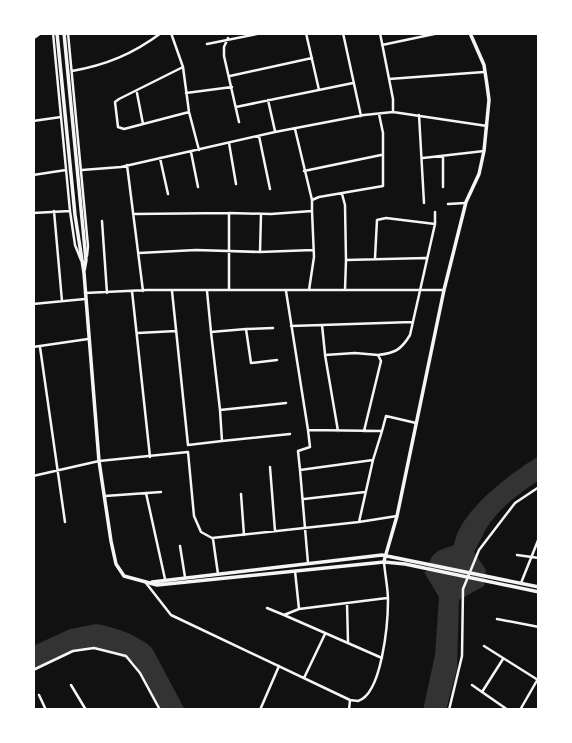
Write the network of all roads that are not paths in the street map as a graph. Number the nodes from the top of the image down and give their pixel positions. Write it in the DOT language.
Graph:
graph roads {
  1 [pos="40,33"];
  2 [pos="55,33"];
  3 [pos="66,33"];
  4 [pos="161,33"];
  5 [pos="171,33"];
  6 [pos="262,33"];
  7 [pos="306,33"];
  8 [pos="343,33"];
  9 [pos="380,33"];
  10 [pos="439,33"];
  11 [pos="470,33"];
  12 [pos="33,37"];
  13 [pos="228,38"];
  14 [pos="207,44"];
  15 [pos="382,45"];
  16 [pos="312,58"];
  17 [pos="183,66"];
  18 [pos="72,71"];
  19 [pos="485,72"];
  20 [pos="229,76"];
  21 [pos="389,79"];
  22 [pos="354,83"];
  23 [pos="232,86"];
  24 [pos="319,90"];
  25 [pos="137,92"];
  26 [pos="186,93"];
  27 [pos="268,100"];
  28 [pos="236,107"];
  29 [pos="189,112"];
  30 [pos="393,112"];
  31 [pos="379,114"];
  32 [pos="361,116"];
  33 [pos="419,116"];
  34 [pos="61,117"];
  35 [pos="33,121"];
  36 [pos="239,122"];
  37 [pos="143,124"];
  38 [pos="487,126"];
  39 [pos="295,130"];
  40 [pos="275,132"];
  41 [pos="259,136"];
  42 [pos="229,143"];
  43 [pos="199,150"];
  44 [pos="484,151"];
  45 [pos="191,152"];
  46 [pos="381,155"];
  47 [pos="443,155"];
  48 [pos="160,158"];
  49 [pos="423,158"];
  50 [pos="127,165"];
  51 [pos="66,170"];
  52 [pos="82,170"];
  53 [pos="304,171"];
  54 [pos="33,175"];
  55 [pos="236,184"];
  56 [pos="198,187"];
  57 [pos="443,187"];
  58 [pos="270,189"];
  59 [pos="342,193"];
  60 [pos="168,194"];
  61 [pos="312,200"];
  62 [pos="466,202"];
  63 [pos="424,203"];
  64 [pos="448,205"];
  65 [pos="54,211"];
  66 [pos="70,211"];
  67 [pos="312,211"];
  68 [pos="435,212"];
  69 [pos="33,213"];
  70 [pos="229,213"];
  71 [pos="133,214"];
  72 [pos="261,214"];
  73 [pos="102,221"];
  74 [pos="435,224"];
  75 [pos="313,250"];
  76 [pos="229,251"];
  77 [pos="261,252"];
  78 [pos="139,253"];
  79 [pos="375,258"];
  80 [pos="426,258"];
  81 [pos="83,260"];
  82 [pos="346,260"];
  83 [pos="172,290"];
  84 [pos="229,290"];
  85 [pos="286,290"];
  86 [pos="309,290"];
  87 [pos="345,290"];
  88 [pos="419,290"];
  89 [pos="444,290"];
  90 [pos="132,291"];
  91 [pos="143,291"];
  92 [pos="207,291"];
  93 [pos="107,293"];
  94 [pos="85,296"];
  95 [pos="62,301"];
  96 [pos="33,304"];
  97 [pos="412,322"];
  98 [pos="322,325"];
  99 [pos="291,326"];
  100 [pos="273,328"];
  101 [pos="246,329"];
  102 [pos="177,331"];
  103 [pos="211,332"];
  104 [pos="138,333"];
  105 [pos="88,339"];
  106 [pos="40,346"];
  107 [pos="33,347"];
  108 [pos="326,355"];
  109 [pos="378,355"];
  110 [pos="277,360"];
  111 [pos="286,403"];
  112 [pos="220,410"];
  113 [pos="417,424"];
  114 [pos="308,430"];
  115 [pos="338,431"];
  116 [pos="364,431"];
  117 [pos="382,431"];
  118 [pos="290,434"];
  119 [pos="222,441"];
  120 [pos="188,445"];
  121 [pos="188,452"];
  122 [pos="150,457"];
  123 [pos="373,460"];
  124 [pos="99,461"];
  125 [pos="270,467"];
  126 [pos="300,470"];
  127 [pos="59,471"];
  128 [pos="33,476"];
  129 [pos="539,486"];
  130 [pos="161,492"];
  131 [pos="365,492"];
  132 [pos="146,493"];
  133 [pos="241,494"];
  134 [pos="104,496"];
  135 [pos="303,499"];
  136 [pos="397,516"];
  137 [pos="65,522"];
  138 [pos="359,522"];
  139 [pos="307,528"];
  140 [pos="275,531"];
  141 [pos="244,535"];
  142 [pos="213,538"];
  143 [pos="539,538"];
  144 [pos="180,546"];
  145 [pos="517,555"];
  146 [pos="386,556"];
  147 [pos="531,556"];
  148 [pos="539,558"];
  149 [pos="384,562"];
  150 [pos="308,563"];
  151 [pos="295,571"];
  152 [pos="218,573"];
  153 [pos="185,577"];
  154 [pos="165,579"];
  155 [pos="146,582"];
  156 [pos="152,582"];
  157 [pos="522,583"];
  158 [pos="539,590"];
  159 [pos="387,598"];
  160 [pos="347,603"];
  161 [pos="267,608"];
  162 [pos="299,609"];
  163 [pos="284,615"];
  164 [pos="497,619"];
  165 [pos="539,627"];
  166 [pos="325,634"];
  167 [pos="348,642"];
  168 [pos="484,646"];
  169 [pos="382,658"];
  170 [pos="503,659"];
  171 [pos="279,666"];
  172 [pos="33,670"];
  173 [pos="304,678"];
  174 [pos="538,678"];
  175 [pos="71,685"];
  176 [pos="472,685"];
  177 [pos="482,692"];
  178 [pos="39,695"];
  179 [pos="349,700"];
  180 [pos="46,710"];
  181 [pos="86,710"];
  182 [pos="160,710"];
  183 [pos="260,710"];
  184 [pos="349,710"];
  185 [pos="449,710"];
  186 [pos="509,710"];
  187 [pos="520,710"];
  1 -- 12 [label="street"];
  2 -- 34 [label="street"];
  2 -- 81 [label="street"];
  3 -- 18 [label="street"];
  3 -- 81 [label="street"];
  4 -- 18 [label="street"];
  5 -- 17 [label="street"];
  6 -- 13 [label="street"];
  7 -- 16 [label="street"];
  8 -- 22 [label="street"];
  9 -- 15 [label="street"];
  10 -- 15 [label="street"];
  11 -- 19 [label="street"];
  13 -- 14 [label="street"];
  13 -- 20 [label="street"];
  15 -- 21 [label="street"];
  16 -- 20 [label="street"];
  16 -- 24 [label="street"];
  17 -- 25 [label="street"];
  17 -- 26 [label="street"];
  18 -- 52 [label="street"];
  19 -- 21 [label="street"];
  19 -- 38 [label="street"];
  20 -- 23 [label="street"];
  21 -- 30 [label="street"];
  22 -- 24 [label="street"];
  22 -- 32 [label="street"];
  23 -- 26 [label="street"];
  23 -- 28 [label="street"];
  24 -- 27 [label="street"];
  25 -- 37 [label="street"];
  25 -- 37 [label="street"];
  26 -- 29 [label="street"];
  27 -- 28 [label="street"];
  27 -- 40 [label="street"];
  28 -- 36 [label="street"];
  29 -- 37 [label="street"];
  29 -- 43 [label="street"];
  30 -- 31 [label="street"];
  30 -- 33 [label="street"];
  31 -- 32 [label="street"];
  31 -- 46 [label="street"];
  32 -- 39 [label="street"];
  33 -- 38 [label="street"];
  33 -- 49 [label="street"];
  34 -- 35 [label="street"];
  34 -- 51 [label="street"];
  38 -- 44 [label="street"];
  39 -- 40 [label="street"];
  39 -- 53 [label="street"];
  40 -- 41 [label="street"];
  41 -- 42 [label="street"];
  41 -- 58 [label="street"];
  42 -- 43 [label="street"];
  42 -- 55 [label="street"];
  43 -- 45 [label="street"];
  44 -- 47 [label="street"];
  44 -- 62 [label="street"];
  45 -- 48 [label="street"];
  45 -- 56 [label="street"];
  46 -- 53 [label="street"];
  46 -- 59 [label="street"];
  47 -- 49 [label="street"];
  47 -- 57 [label="street"];
  48 -- 50 [label="street"];
  48 -- 60 [label="street"];
  49 -- 63 [label="street"];
  50 -- 52 [label="street"];
  50 -- 71 [label="street"];
  51 -- 54 [label="street"];
  51 -- 66 [label="street"];
  52 -- 81 [label="street"];
  53 -- 61 [label="street"];
  59 -- 61 [label="street"];
  59 -- 82 [label="street"];
  61 -- 67 [label="street"];
  62 -- 64 [label="street"];
  62 -- 89 [label="street"];
  65 -- 66 [label="street"];
  65 -- 69 [label="street"];
  65 -- 95 [label="street"];
  66 -- 81 [label="street"];
  67 -- 72 [label="street"];
  67 -- 75 [label="street"];
  68 -- 74 [label="street"];
  70 -- 71 [label="street"];
  70 -- 72 [label="street"];
  70 -- 76 [label="street"];
  71 -- 78 [label="street"];
  72 -- 77 [label="street"];
  73 -- 93 [label="street"];
  74 -- 79 [label="street"];
  74 -- 80 [label="street"];
  75 -- 77 [label="street"];
  75 -- 86 [label="street"];
  76 -- 77 [label="street"];
  76 -- 78 [label="street"];
  76 -- 84 [label="street"];
  78 -- 91 [label="street"];
  79 -- 80 [label="street"];
  79 -- 82 [label="street"];
  80 -- 88 [label="street"];
  81 -- 94 [label="street"];
  82 -- 87 [label="street"];
  83 -- 91 [label="street"];
  83 -- 92 [label="street"];
  83 -- 102 [label="street"];
  84 -- 85 [label="street"];
  84 -- 92 [label="street"];
  85 -- 86 [label="street"];
  85 -- 99 [label="street"];
  86 -- 87 [label="street"];
  87 -- 88 [label="street"];
  88 -- 89 [label="street"];
  88 -- 97 [label="street"];
  89 -- 113 [label="street"];
  90 -- 91 [label="street"];
  90 -- 93 [label="street"];
  90 -- 104 [label="street"];
  92 -- 103 [label="street"];
  93 -- 94 [label="street"];
  94 -- 95 [label="street"];
  94 -- 105 [label="street"];
  95 -- 96 [label="street"];
  97 -- 98 [label="street"];
  97 -- 109 [label="street"];
  98 -- 99 [label="street"];
  98 -- 108 [label="street"];
  99 -- 114 [label="street"];
  100 -- 101 [label="street"];
  101 -- 103 [label="street"];
  101 -- 110 [label="street"];
  102 -- 104 [label="street"];
  102 -- 120 [label="street"];
  103 -- 112 [label="street"];
  104 -- 122 [label="street"];
  105 -- 106 [label="street"];
  105 -- 124 [label="street"];
  106 -- 107 [label="street"];
  106 -- 127 [label="street"];
  108 -- 109 [label="street"];
  108 -- 115 [label="street"];
  109 -- 116 [label="street"];
  111 -- 112 [label="street"];
  112 -- 119 [label="street"];
  113 -- 117 [label="street"];
  113 -- 136 [label="street"];
  114 -- 115 [label="street"];
  114 -- 126 [label="street"];
  115 -- 116 [label="street"];
  116 -- 117 [label="street"];
  117 -- 123 [label="street"];
  118 -- 119 [label="street"];
  119 -- 120 [label="street"];
  120 -- 121 [label="street"];
  121 -- 122 [label="street"];
  121 -- 142 [label="street"];
  122 -- 124 [label="street"];
  123 -- 126 [label="street"];
  123 -- 131 [label="street"];
  124 -- 127 [label="street"];
  124 -- 134 [label="street"];
  125 -- 140 [label="street"];
  126 -- 135 [label="street"];
  127 -- 128 [label="street"];
  127 -- 137 [label="street"];
  129 -- 185 [label="street"];
  130 -- 132 [label="street"];
  131 -- 135 [label="street"];
  131 -- 138 [label="street"];
  132 -- 134 [label="street"];
  132 -- 154 [label="street"];
  133 -- 141 [label="street"];
  134 -- 155 [label="street"];
  135 -- 139 [label="street"];
  136 -- 138 [label="street"];
  136 -- 146 [label="street"];
  138 -- 139 [label="street"];
  139 -- 140 [label="street"];
  139 -- 150 [label="street"];
  140 -- 141 [label="street"];
  141 -- 142 [label="street"];
  142 -- 152 [label="street"];
  143 -- 147 [label="street"];
  144 -- 153 [label="street"];
  145 -- 147 [label="street"];
  146 -- 149 [label="street"];
  146 -- 150 [label="street"];
  146 -- 157 [label="street"];
  147 -- 148 [label="street"];
  147 -- 157 [label="street"];
  149 -- 151 [label="street"];
  149 -- 158 [label="street"];
  149 -- 159 [label="street"];
  150 -- 152 [label="street"];
  151 -- 156 [label="street"];
  151 -- 162 [label="street"];
  152 -- 153 [label="street"];
  153 -- 154 [label="street"];
  154 -- 156 [label="street"];
  155 -- 156 [label="street"];
  155 -- 171 [label="street"];
  157 -- 158 [label="street"];
  159 -- 160 [label="street"];
  159 -- 169 [label="street"];
  160 -- 162 [label="street"];
  160 -- 167 [label="street"];
  161 -- 163 [label="street"];
  162 -- 163 [label="street"];
  163 -- 166 [label="street"];
  164 -- 165 [label="street"];
  166 -- 167 [label="street"];
  166 -- 173 [label="street"];
  167 -- 169 [label="street"];
  168 -- 170 [label="street"];
  169 -- 179 [label="street"];
  170 -- 174 [label="street"];
  170 -- 177 [label="street"];
  171 -- 173 [label="street"];
  171 -- 183 [label="street"];
  172 -- 182 [label="street"];
  173 -- 179 [label="street"];
  174 -- 187 [label="street"];
  175 -- 181 [label="street"];
  176 -- 177 [label="street"];
  177 -- 186 [label="street"];
  178 -- 180 [label="street"];
  179 -- 184 [label="street"];
}
